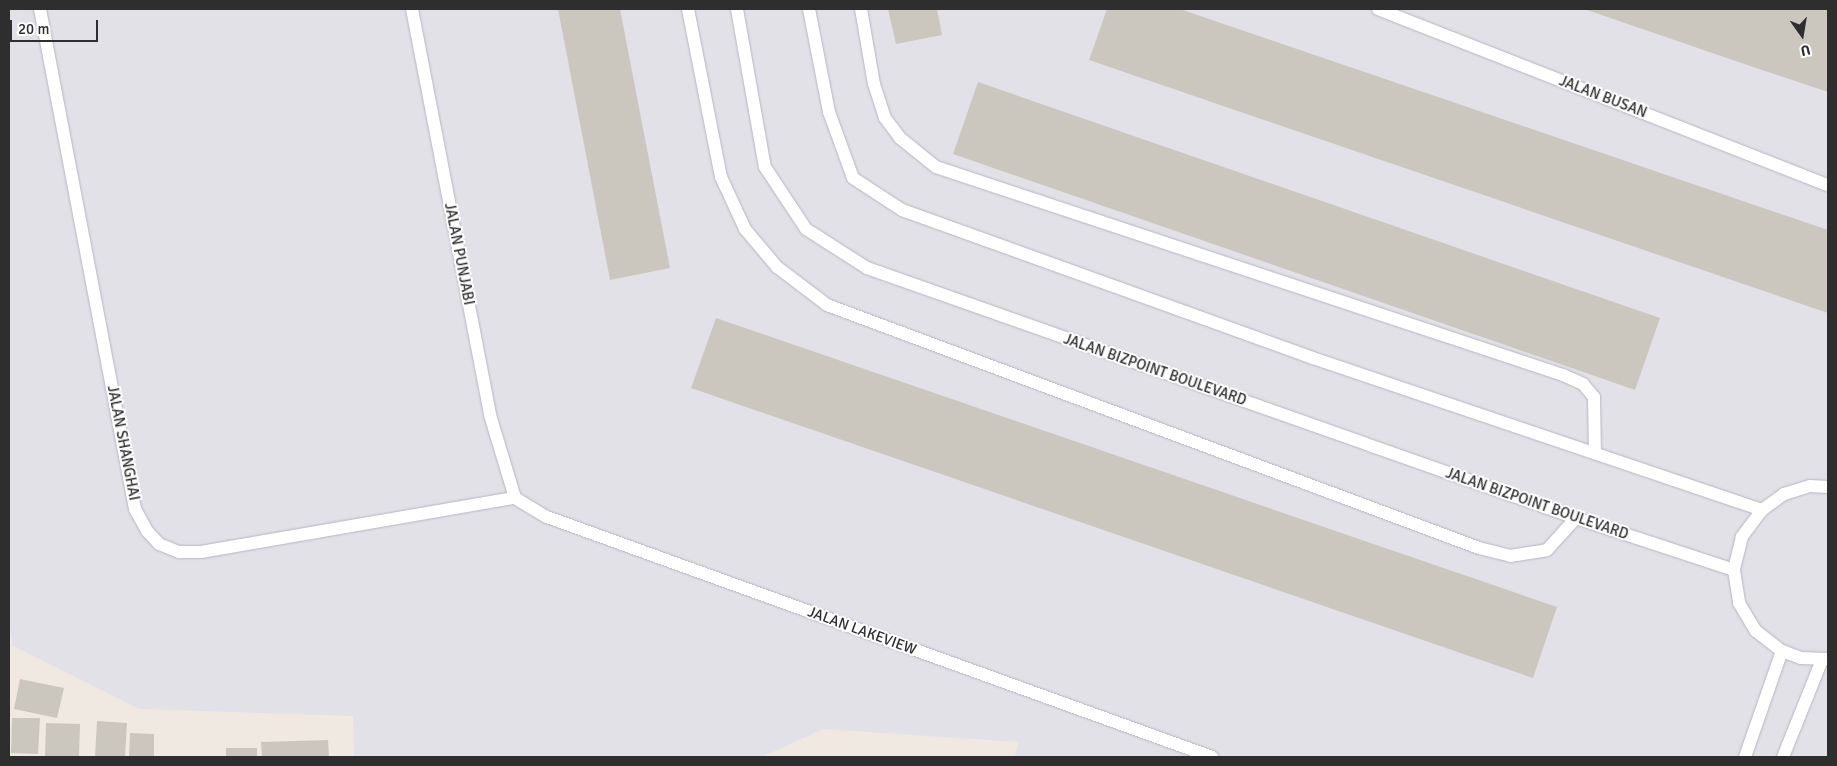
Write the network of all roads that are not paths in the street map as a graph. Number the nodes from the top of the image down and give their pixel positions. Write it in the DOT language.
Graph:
graph roads {
  1 [pos="40,9"];
  2 [pos="412,9"];
  3 [pos="688,9"];
  4 [pos="737,9"];
  5 [pos="809,9"];
  6 [pos="861,9"];
  7 [pos="1378,9"];
  8 [pos="1828,185"];
  9 [pos="1594,453"];
  10 [pos="1828,486"];
  11 [pos="515,498"];
  12 [pos="1762,510"];
  13 [pos="1576,518"];
  14 [pos="1734,570"];
  15 [pos="1782,651"];
  16 [pos="1825,660"];
  17 [pos="1212,757"];
  18 [pos="1745,757"];
  19 [pos="1783,757"];
  1 -- 11 [label="lane, JALAN SHANGHAI"];
  2 -- 11 [label="lane, JALAN PUNJABI"];
  3 -- 13 [label="lane"];
  4 -- 13 [label="lane, JALAN BIZPOINT BOULEVARD"];
  5 -- 9 [label="lane"];
  6 -- 9 [label="lane"];
  7 -- 8 [label="lane, JALAN BUSAN"];
  9 -- 12 [label="lane"];
  10 -- 12 [label="lane"];
  11 -- 17 [label="lane, JALAN LAKEVIEW"];
  12 -- 14 [label="lane"];
  13 -- 14 [label="lane, JALAN BIZPOINT BOULEVARD"];
  14 -- 15 [label="lane"];
  15 -- 16 [label="lane"];
  15 -- 18 [label="lane"];
  16 -- 19 [label="lane"];
}
